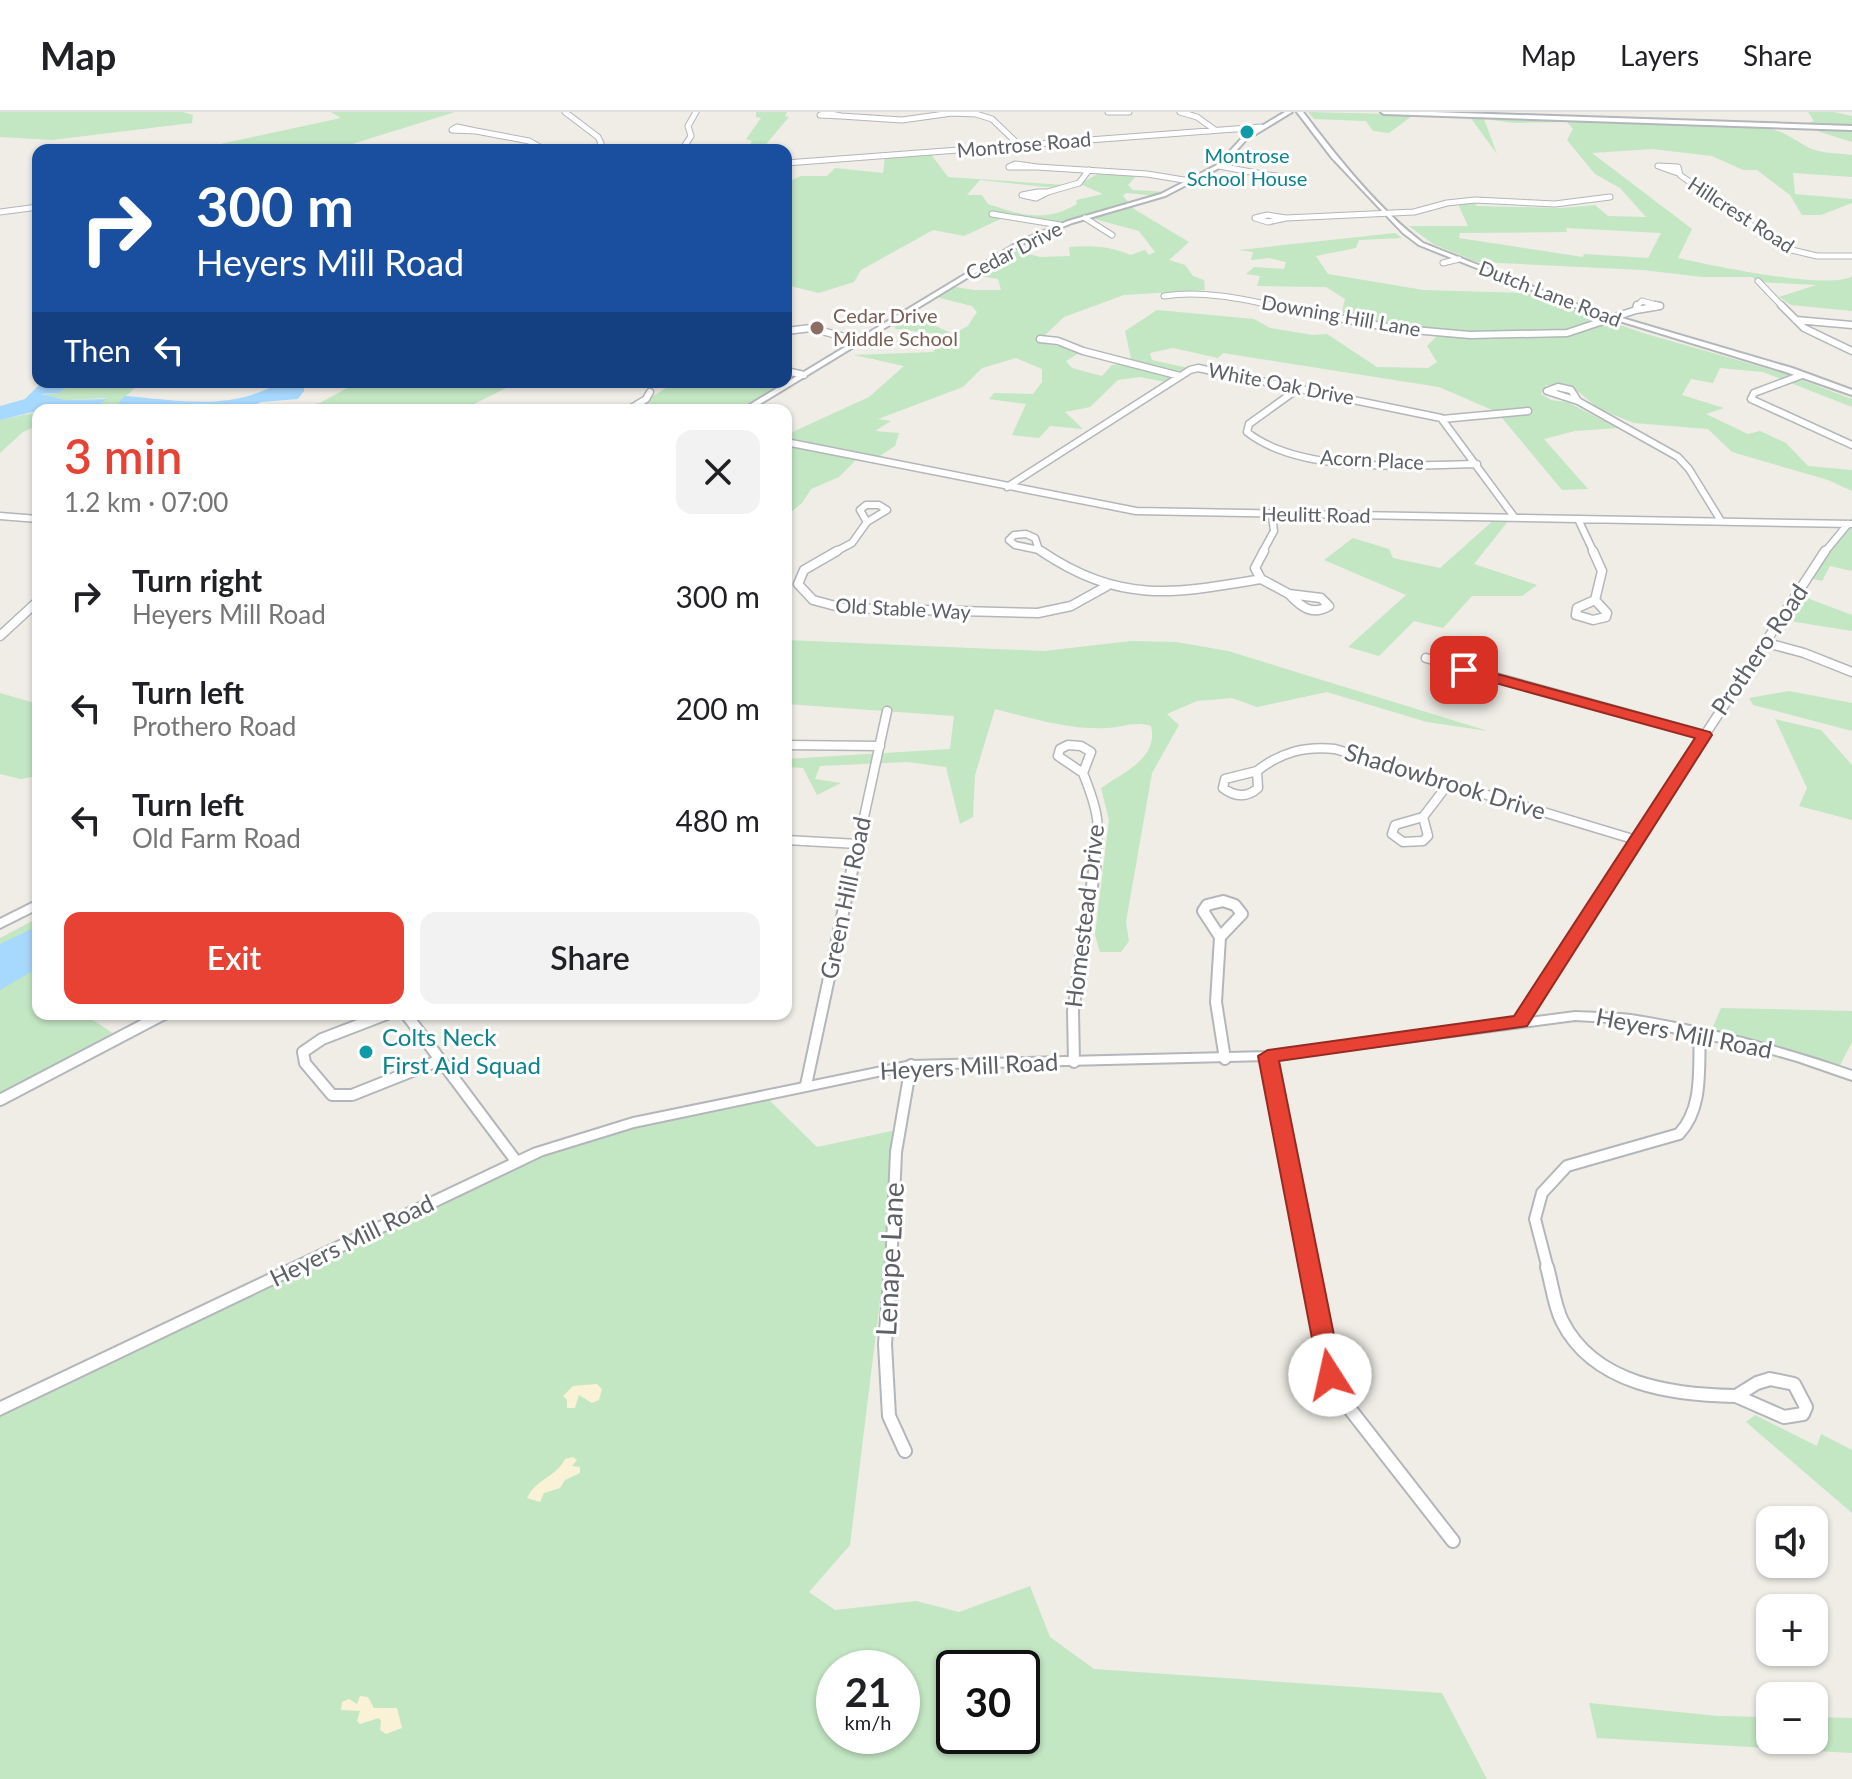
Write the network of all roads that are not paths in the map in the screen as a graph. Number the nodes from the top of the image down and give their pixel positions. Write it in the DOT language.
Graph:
graph roads {
  1 [pos="565,112"];
  2 [pos="696,112"];
  3 [pos="1108,112"];
  4 [pos="1129,112"];
  5 [pos="1180,112"];
  6 [pos="1289,112"];
  7 [pos="1300,112"];
  8 [pos="1384,112"];
  9 [pos="1514,114"];
  10 [pos="841,116"];
  11 [pos="1261,127"];
  12 [pos="1852,128"];
  13 [pos="1215,130"];
  14 [pos="476,131"];
  15 [pos="534,144"];
  16 [pos="600,144"];
  17 [pos="686,144"];
  18 [pos="1020,146"];
  19 [pos="792,163"];
  20 [pos="1219,166"];
  21 [pos="1037,167"];
  22 [pos="1089,170"];
  23 [pos="1678,173"];
  24 [pos="1262,174"];
  25 [pos="1190,181"];
  26 [pos="1048,192"];
  27 [pos="1610,197"];
  28 [pos="32,208"];
  29 [pos="0,212"];
  30 [pos="1387,213"];
  31 [pos="992,214"];
  32 [pos="1085,218"];
  33 [pos="1286,218"];
  34 [pos="1060,225"];
  35 [pos="1112,235"];
  36 [pos="1852,256"];
  37 [pos="1459,259"];
  38 [pos="1443,263"];
  39 [pos="1758,281"];
  40 [pos="1164,296"];
  41 [pos="1636,310"];
  42 [pos="1613,318"];
  43 [pos="1796,320"];
  44 [pos="1852,325"];
  45 [pos="792,327"];
  46 [pos="1040,339"];
  47 [pos="859,341"];
  48 [pos="1852,351"];
  49 [pos="792,372"];
  50 [pos="804,375"];
  51 [pos="1802,375"];
  52 [pos="1180,376"];
  53 [pos="792,382"];
  54 [pos="782,388"];
  55 [pos="1299,388"];
  56 [pos="650,392"];
  57 [pos="1852,393"];
  58 [pos="1578,401"];
  59 [pos="638,404"];
  60 [pos="755,404"];
  61 [pos="1528,411"];
  62 [pos="1442,419"];
  63 [pos="792,443"];
  64 [pos="1852,445"];
  65 [pos="1477,464"];
  66 [pos="1007,487"];
  67 [pos="1272,515"];
  68 [pos="0,516"];
  69 [pos="1515,518"];
  70 [pos="32,519"];
  71 [pos="1578,519"];
  72 [pos="1721,521"];
  73 [pos="867,522"];
  74 [pos="1850,524"];
  75 [pos="1039,550"];
  76 [pos="1261,579"];
  77 [pos="1107,586"];
  78 [pos="1289,594"];
  79 [pos="1595,600"];
  80 [pos="32,606"];
  81 [pos="0,621"];
  82 [pos="15,622"];
  83 [pos="0,636"];
  84 [pos="1767,643"];
  85 [pos="1426,658"];
  86 [pos="1852,672"];
  87 [pos="887,711"];
  88 [pos="1704,735"];
  89 [pos="792,745"];
  90 [pos="880,746"];
  91 [pos="1257,771"];
  92 [pos="1083,773"];
  93 [pos="1449,783"];
  94 [pos="1423,817"];
  95 [pos="792,840"];
  96 [pos="1636,840"];
  97 [pos="858,844"];
  98 [pos="32,907"];
  99 [pos="0,924"];
  100 [pos="1220,937"];
  101 [pos="153,1020"];
  102 [pos="371,1020"];
  103 [pos="410,1020"];
  104 [pos="1520,1022"];
  105 [pos="1700,1034"];
  106 [pos="1268,1056"];
  107 [pos="1225,1059"];
  108 [pos="440,1060"];
  109 [pos="1074,1062"];
  110 [pos="911,1065"];
  111 [pos="1852,1076"];
  112 [pos="806,1085"];
  113 [pos="0,1100"];
  114 [pos="516,1161"];
  115 [pos="1736,1396"];
  116 [pos="0,1409"];
  117 [pos="905,1451"];
  118 [pos="1453,1541"];
  1 -- 16 [label="street"];
  2 -- 17 [label="street"];
  3 -- 4 [label="street"];
  5 -- 13 [label="street"];
  6 -- 11 [label="street, Cedar Drive"];
  7 -- 30 [label="street, Dutch Lane Road"];
  8 -- 9 [label="street"];
  9 -- 12 [label="street"];
  10 -- 18 [label="street"];
  11 -- 13 [label="street, Montrose Road"];
  11 -- 20 [label="street, Cedar Drive"];
  13 -- 18 [label="street, Montrose Road"];
  14 -- 15 [label="street"];
  18 -- 19 [label="street, Montrose Road"];
  20 -- 24 [label="street"];
  20 -- 25 [label="street, Cedar Drive"];
  21 -- 21 [label="street"];
  21 -- 22 [label="street"];
  22 -- 25 [label="street"];
  22 -- 26 [label="street"];
  23 -- 36 [label="street, Hillcrest Road"];
  24 -- 24 [label="street"];
  25 -- 32 [label="street, Cedar Drive"];
  27 -- 30 [label="street"];
  28 -- 29 [label="street"];
  30 -- 33 [label="street"];
  30 -- 37 [label="street, Dutch Lane Road"];
  31 -- 34 [label="street"];
  32 -- 34 [label="street, Cedar Drive"];
  32 -- 35 [label="street"];
  33 -- 33 [label="street"];
  34 -- 47 [label="street, Cedar Drive"];
  37 -- 38 [label="street"];
  37 -- 42 [label="street, Dutch Lane Road"];
  39 -- 43 [label="street"];
  40 -- 42 [label="street, Downing Hill Lane"];
  41 -- 42 [label="street, Downing Hill Lane"];
  42 -- 51 [label="street, Dutch Lane Road"];
  43 -- 44 [label="street"];
  43 -- 48 [label="street"];
  45 -- 47 [label="street"];
  46 -- 52 [label="street"];
  47 -- 50 [label="street, Cedar Drive"];
  49 -- 50 [label="street"];
  50 -- 53 [label="street, Cedar Drive"];
  51 -- 57 [label="street, Dutch Lane Road"];
  51 -- 64 [label="street"];
  52 -- 55 [label="street, White Oak Drive"];
  52 -- 66 [label="street, White Oak Drive"];
  54 -- 60 [label="street, Cedar Drive"];
  55 -- 62 [label="street, White Oak Drive"];
  55 -- 65 [label="street, Acorn Place"];
  56 -- 59 [label="street"];
  58 -- 72 [label="street"];
  61 -- 62 [label="street, White Oak Drive"];
  62 -- 65 [label="street"];
  63 -- 66 [label="street, Heulitt Road"];
  65 -- 69 [label="street"];
  66 -- 67 [label="street, Heulitt Road"];
  67 -- 69 [label="street, Heulitt Road"];
  67 -- 76 [label="street"];
  68 -- 70 [label="street"];
  69 -- 71 [label="street, Heulitt Road"];
  71 -- 72 [label="street, Heulitt Road"];
  71 -- 79 [label="street"];
  72 -- 74 [label="street, Heulitt Road"];
  73 -- 77 [label="street, Old Stable Way"];
  74 -- 84 [label="street, Prothero Road"];
  75 -- 77 [label="street"];
  76 -- 77 [label="street"];
  76 -- 78 [label="street"];
  78 -- 78 [label="street"];
  80 -- 82 [label="street"];
  81 -- 82 [label="street"];
  82 -- 83 [label="street"];
  84 -- 86 [label="street"];
  84 -- 88 [label="street, Prothero Road"];
  85 -- 88 [label="street"];
  87 -- 90 [label="street, Green Hill Road"];
  88 -- 96 [label="street, Prothero Road"];
  89 -- 90 [label="street"];
  90 -- 97 [label="street, Green Hill Road"];
  91 -- 93 [label="street, Shadowbrook Drive"];
  92 -- 109 [label="street, Homestead Drive"];
  93 -- 94 [label="street"];
  93 -- 96 [label="street, Shadowbrook Drive"];
  95 -- 97 [label="street"];
  96 -- 104 [label="street, Prothero Road"];
  97 -- 112 [label="street, Green Hill Road"];
  98 -- 99 [label="street"];
  100 -- 100 [label="street"];
  100 -- 107 [label="street"];
  101 -- 113 [label="street"];
  102 -- 108 [label="street"];
  103 -- 108 [label="street"];
  104 -- 105 [label="street, Heyers Mill Road"];
  104 -- 106 [label="street, Heyers Mill Road"];
  105 -- 111 [label="street, Heyers Mill Road"];
  105 -- 115 [label="street"];
  106 -- 107 [label="street, Heyers Mill Road"];
  106 -- 118 [label="street"];
  107 -- 109 [label="street, Heyers Mill Road"];
  108 -- 114 [label="street"];
  109 -- 110 [label="street, Heyers Mill Road"];
  110 -- 112 [label="street, Heyers Mill Road"];
  110 -- 117 [label="street, Lenape Lane"];
  112 -- 114 [label="street, Heyers Mill Road"];
  114 -- 116 [label="street, Heyers Mill Road"];
  115 -- 115 [label="street"];
}
